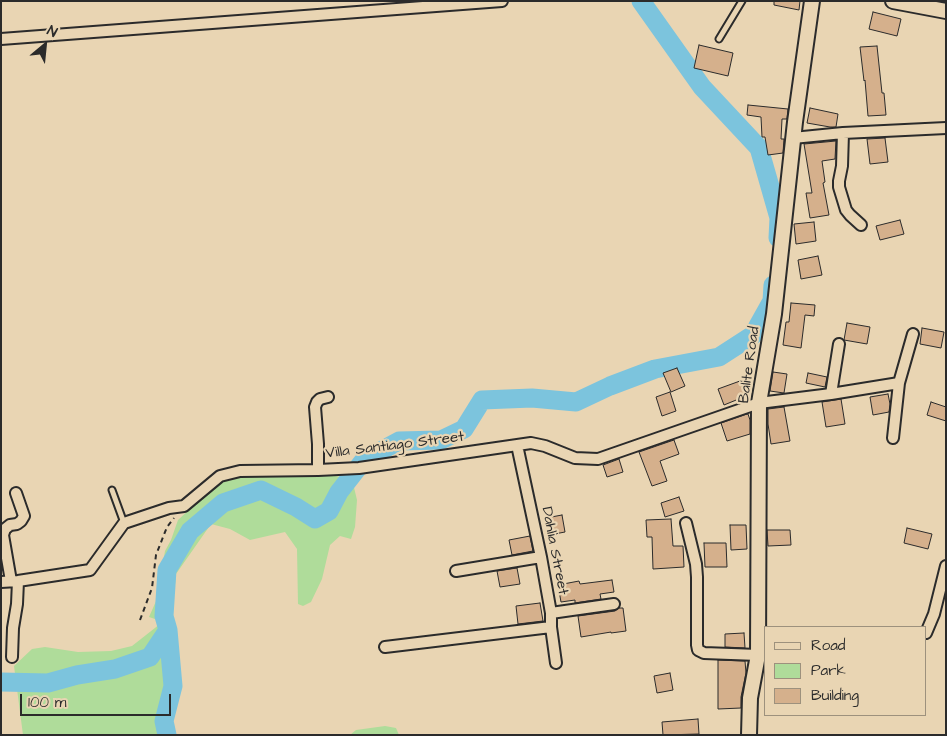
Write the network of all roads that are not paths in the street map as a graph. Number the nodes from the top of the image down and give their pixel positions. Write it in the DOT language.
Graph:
graph roads {
  1 [pos="502,1"];
  2 [pos="742,1"];
  3 [pos="812,1"];
  4 [pos="893,1"];
  5 [pos="946,11"];
  6 [pos="1,39"];
  7 [pos="719,40"];
  8 [pos="946,128"];
  9 [pos="843,133"];
  10 [pos="793,138"];
  11 [pos="861,225"];
  12 [pos="913,334"];
  13 [pos="840,344"];
  14 [pos="899,383"];
  15 [pos="830,394"];
  16 [pos="328,397"];
  17 [pos="759,403"];
  18 [pos="893,438"];
  19 [pos="517,445"];
  20 [pos="318,470"];
  21 [pos="112,490"];
  22 [pos="16,493"];
  23 [pos="124,522"];
  24 [pos="686,523"];
  25 [pos="541,557"];
  26 [pos="945,570"];
  27 [pos="456,571"];
  28 [pos="10,581"];
  29 [pos="614,604"];
  30 [pos="551,614"];
  31 [pos="551,627"];
  32 [pos="927,631"];
  33 [pos="385,647"];
  34 [pos="758,655"];
  35 [pos="12,657"];
  36 [pos="556,662"];
  37 [pos="749,735"];
  1 -- 6 [label="street"];
  2 -- 7 [label="lane"];
  3 -- 10 [label="street, Balite Road"];
  4 -- 5 [label="street"];
  8 -- 9 [label="street"];
  9 -- 10 [label="street"];
  9 -- 11 [label="street"];
  10 -- 17 [label="street, Balite Road"];
  12 -- 14 [label="street"];
  13 -- 15 [label="street"];
  14 -- 15 [label="street, Villa Santiago Street"];
  14 -- 18 [label="street"];
  15 -- 17 [label="street, Villa Santiago Street"];
  16 -- 20 [label="street"];
  17 -- 19 [label="street, Villa Santiago Street"];
  17 -- 34 [label="street, Balite Road"];
  19 -- 20 [label="street, Villa Santiago Street"];
  19 -- 25 [label="street, Dahlia Street"];
  20 -- 23 [label="street, Villa Santiago Street"];
  21 -- 23 [label="lane"];
  22 -- 28 [label="street"];
  23 -- 28 [label="street"];
  24 -- 34 [label="street"];
  25 -- 27 [label="street"];
  25 -- 30 [label="street, Dahlia Street"];
  26 -- 32 [label="street"];
  28 -- 35 [label="street"];
  29 -- 30 [label="street"];
  30 -- 31 [label="street, Dahlia Street"];
  31 -- 33 [label="street"];
  31 -- 36 [label="street, Dahlia Street"];
  34 -- 37 [label="street, Balite Road"];
}
